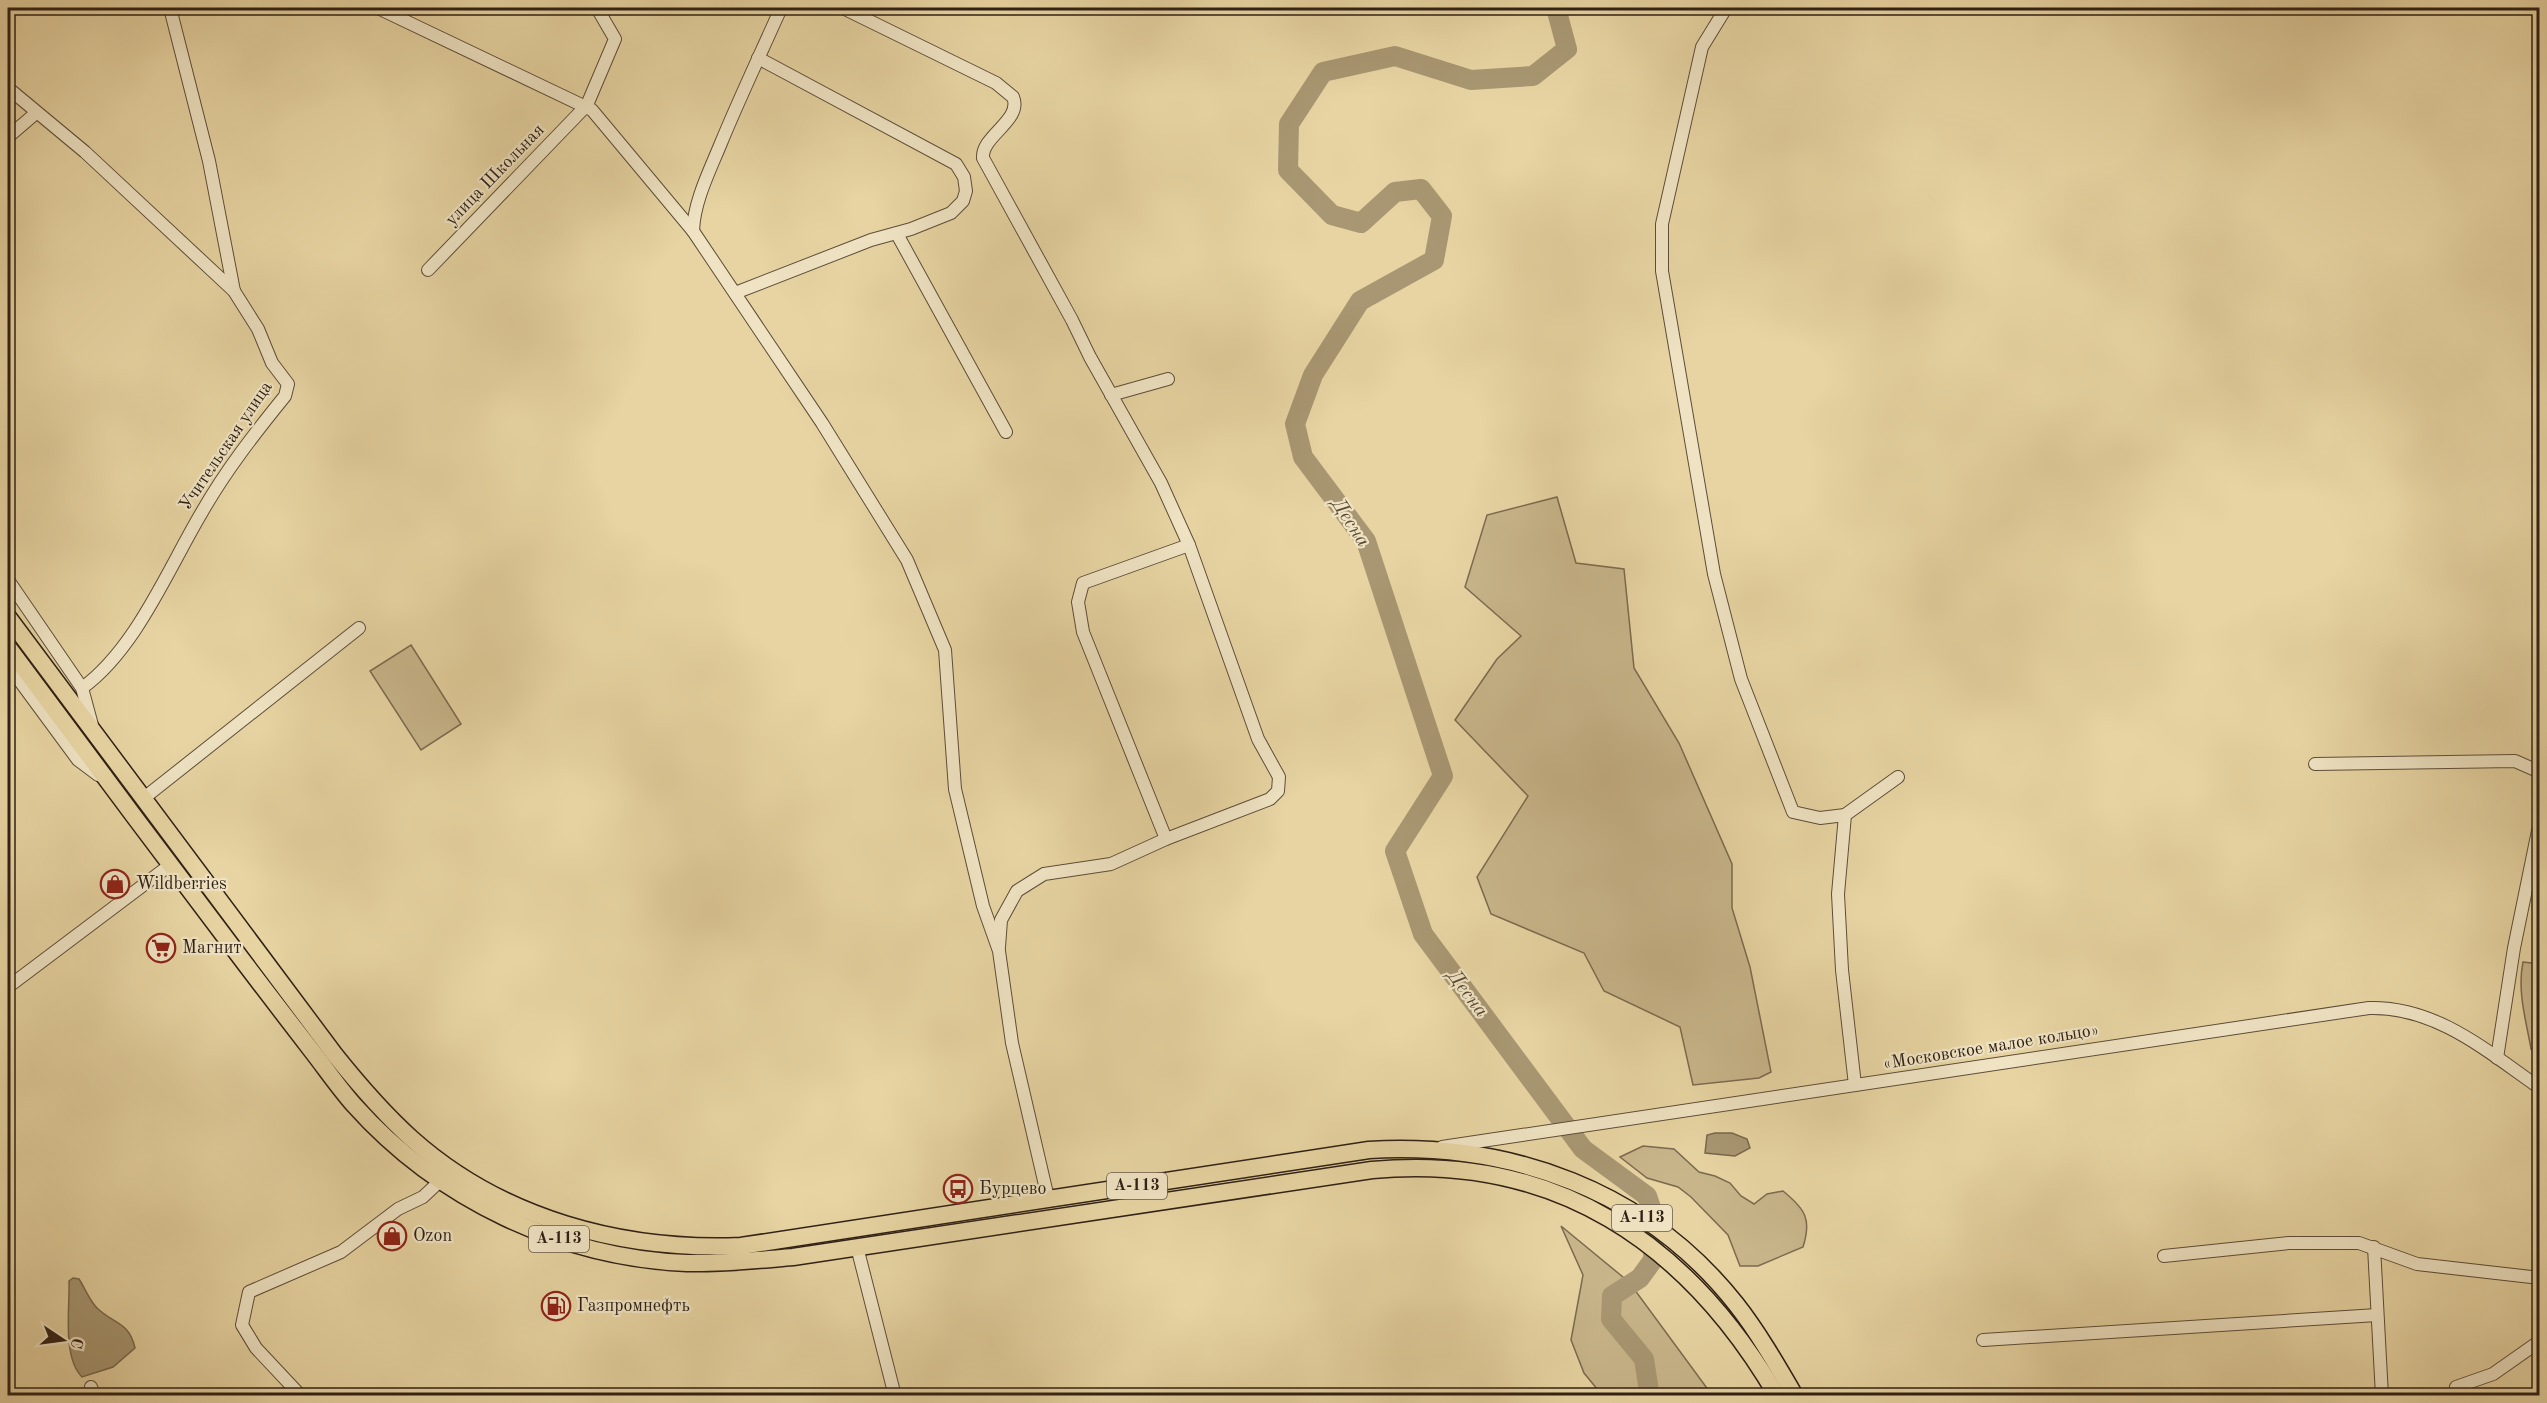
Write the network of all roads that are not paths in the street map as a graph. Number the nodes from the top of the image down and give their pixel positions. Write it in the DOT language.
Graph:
graph roads {
  1 [pos="170,8"];
  2 [pos="378,8"];
  3 [pos="597,8"];
  4 [pos="781,8"];
  5 [pos="843,8"];
  6 [pos="1726,8"];
  7 [pos="758,58"];
  8 [pos="8,88"];
  9 [pos="587,105"];
  10 [pos="36,113"];
  11 [pos="8,137"];
  12 [pos="693,231"];
  13 [pos="897,234"];
  14 [pos="428,270"];
  15 [pos="234,291"];
  16 [pos="735,293"];
  17 [pos="1168,379"];
  18 [pos="1111,395"];
  19 [pos="1005,432"];
  20 [pos="1189,545"];
  21 [pos="8,580"];
  22 [pos="8,617"];
  23 [pos="359,628"];
  24 [pos="8,647"];
  25 [pos="8,665"];
  26 [pos="82,688"];
  27 [pos="94,731"];
  28 [pos="2315,764"];
  29 [pos="2540,772"];
  30 [pos="1898,777"];
  31 [pos="108,782"];
  32 [pos="144,798"];
  33 [pos="1845,815"];
  34 [pos="2540,821"];
  35 [pos="1166,839"];
  36 [pos="170,865"];
  37 [pos="999,951"];
  38 [pos="8,987"];
  39 [pos="2497,1058"];
  40 [pos="1855,1085"];
  41 [pos="2540,1088"];
  42 [pos="1427,1149"];
  43 [pos="441,1181"];
  44 [pos="1048,1198"];
  45 [pos="857,1247"];
  46 [pos="2374,1247"];
  47 [pos="2164,1256"];
  48 [pos="2540,1278"];
  49 [pos="2378,1315"];
  50 [pos="1983,1340"];
  51 [pos="2540,1341"];
  52 [pos="2456,1387"];
  53 [pos="301,1395"];
  54 [pos="895,1395"];
  55 [pos="1777,1395"];
  56 [pos="1795,1395"];
  57 [pos="2382,1395"];
  1 -- 15 [label="street"];
  2 -- 9 [label="street"];
  3 -- 9 [label="street"];
  4 -- 7 [label="street"];
  5 -- 18 [label="street"];
  6 -- 33 [label="street"];
  7 -- 12 [label="street"];
  7 -- 13 [label="street"];
  8 -- 10 [label="street, Учительская улица"];
  9 -- 12 [label="street"];
  9 -- 14 [label="street, улица Школьная"];
  10 -- 11 [label="street"];
  10 -- 15 [label="street, Учительская улица"];
  12 -- 16 [label="street"];
  13 -- 16 [label="street"];
  13 -- 19 [label="street"];
  15 -- 26 [label="street, Учительская улица"];
  16 -- 37 [label="street"];
  17 -- 18 [label="street"];
  18 -- 20 [label="street"];
  20 -- 35 [label="street"];
  20 -- 35 [label="street"];
  21 -- 26 [label="street"];
  22 -- 27 [label="highway, А-113"];
  23 -- 32 [label="street"];
  24 -- 31 [label="highway, А-113"];
  25 -- 31 [label="street"];
  26 -- 27 [label="street"];
  27 -- 32 [label="highway, А-113"];
  28 -- 29 [label="street"];
  30 -- 33 [label="street"];
  31 -- 36 [label="highway, А-113"];
  32 -- 44 [label="highway, А-113"];
  33 -- 40 [label="street"];
  34 -- 39 [label="street"];
  35 -- 37 [label="street"];
  36 -- 38 [label="street"];
  36 -- 43 [label="highway, А-113"];
  37 -- 44 [label="street"];
  39 -- 40 [label="street, «Московское малое кольцо»"];
  39 -- 41 [label="street, «Московское малое кольцо»"];
  40 -- 42 [label="street, «Московское малое кольцо»"];
  42 -- 44 [label="highway, А-113"];
  42 -- 56 [label="highway, А-113"];
  43 -- 45 [label="highway, А-113"];
  43 -- 53 [label="street"];
  45 -- 54 [label="street"];
  45 -- 55 [label="highway, А-113"];
  46 -- 47 [label="street"];
  46 -- 48 [label="street"];
  46 -- 49 [label="street"];
  49 -- 50 [label="street"];
  49 -- 57 [label="street"];
  51 -- 52 [label="street"];
}
